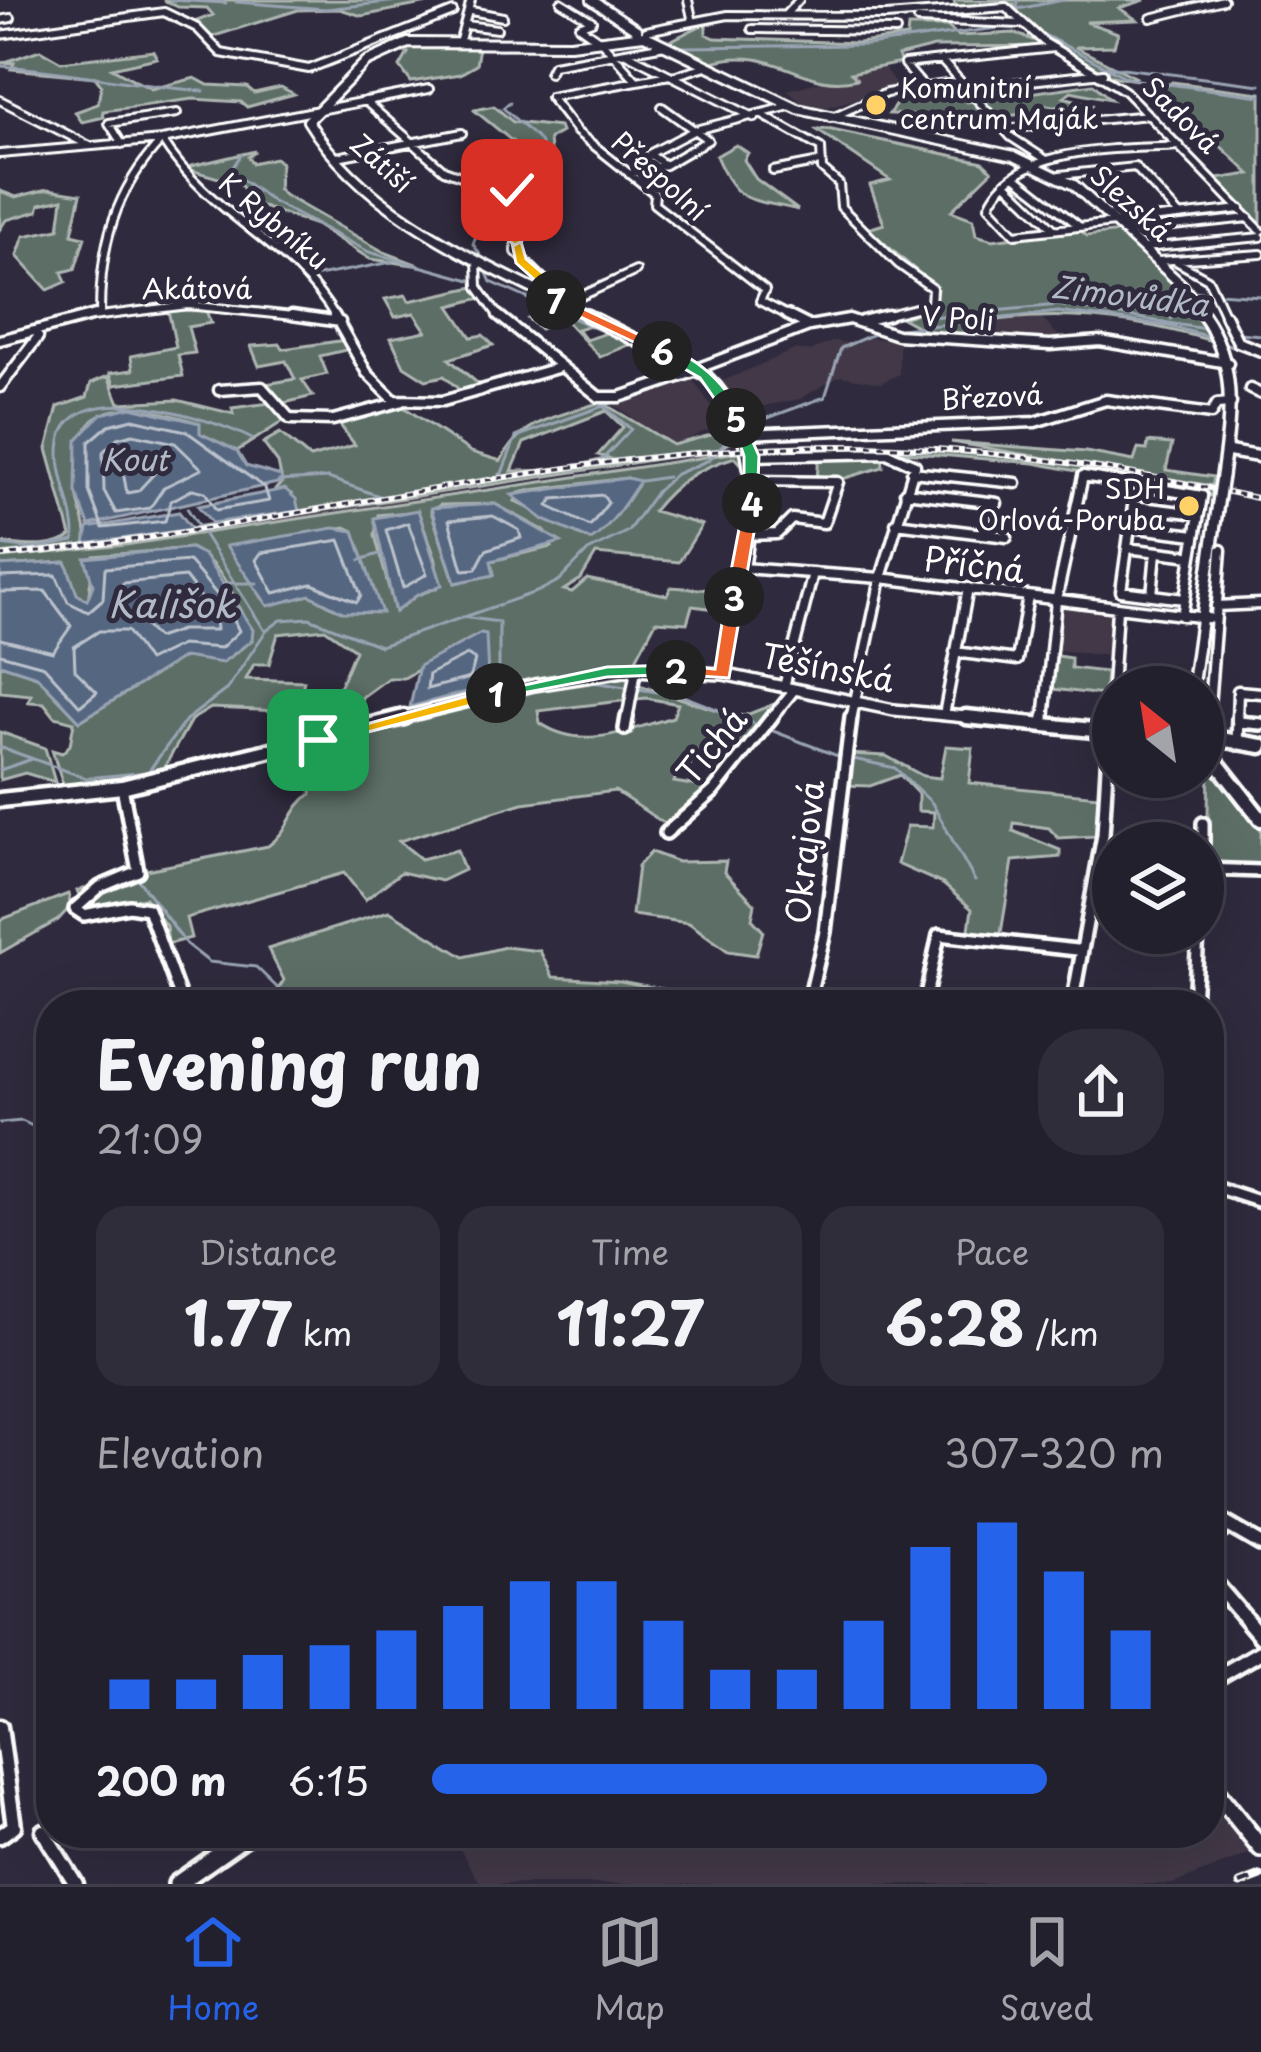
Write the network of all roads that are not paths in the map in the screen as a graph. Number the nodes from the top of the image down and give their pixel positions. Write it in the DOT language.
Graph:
graph roads {
  1 [pos="471,0"];
  2 [pos="590,0"];
  3 [pos="688,0"];
  4 [pos="702,0"];
  5 [pos="748,0"];
  6 [pos="799,0"];
  7 [pos="1222,0"];
  8 [pos="561,2"];
  9 [pos="694,8"];
  10 [pos="471,11"];
  11 [pos="734,14"];
  12 [pos="785,15"];
  13 [pos="837,16"];
  14 [pos="849,16"];
  15 [pos="503,17"];
  16 [pos="11,18"];
  17 [pos="692,18"];
  18 [pos="1151,18"];
  19 [pos="0,20"];
  20 [pos="466,24"];
  21 [pos="1021,24"];
  22 [pos="497,29"];
  23 [pos="752,29"];
  24 [pos="838,30"];
  25 [pos="896,31"];
  26 [pos="638,32"];
  27 [pos="0,35"];
  28 [pos="460,40"];
  29 [pos="400,42"];
  30 [pos="602,42"];
  31 [pos="665,45"];
  32 [pos="1056,48"];
  33 [pos="626,53"];
  34 [pos="614,55"];
  35 [pos="940,60"];
  36 [pos="706,66"];
  37 [pos="549,73"];
  38 [pos="1103,74"];
  39 [pos="671,75"];
  40 [pos="637,81"];
  41 [pos="963,85"];
  42 [pos="922,86"];
  43 [pos="429,89"];
  44 [pos="0,100"];
  45 [pos="364,100"];
  46 [pos="790,106"];
  47 [pos="662,107"];
  48 [pos="312,111"];
  49 [pos="176,113"];
  50 [pos="1150,115"];
  51 [pos="759,117"];
  52 [pos="830,118"];
  53 [pos="1003,129"];
  54 [pos="694,130"];
  55 [pos="462,133"];
  56 [pos="162,140"];
  57 [pos="410,142"];
  58 [pos="122,144"];
  59 [pos="1180,146"];
  60 [pos="93,147"];
  61 [pos="0,154"];
  62 [pos="338,157"];
  63 [pos="820,162"];
  64 [pos="1041,162"];
  65 [pos="665,164"];
  66 [pos="773,171"];
  67 [pos="629,174"];
  68 [pos="1060,175"];
  69 [pos="1015,176"];
  70 [pos="1004,182"];
  71 [pos="1241,209"];
  72 [pos="1178,215"];
  73 [pos="1249,218"];
  74 [pos="1114,222"];
  75 [pos="1079,226"];
  76 [pos="1054,229"];
  77 [pos="1125,231"];
  78 [pos="1261,234"];
  79 [pos="1144,248"];
  80 [pos="1261,254"];
  81 [pos="1174,260"];
  82 [pos="477,261"];
  83 [pos="1158,261"];
  84 [pos="636,272"];
  85 [pos="548,297"];
  86 [pos="564,304"];
  87 [pos="100,313"];
  88 [pos="862,321"];
  89 [pos="340,322"];
  90 [pos="809,326"];
  91 [pos="38,337"];
  92 [pos="0,340"];
  93 [pos="1261,351"];
  94 [pos="1228,363"];
  95 [pos="557,368"];
  96 [pos="697,370"];
  97 [pos="0,387"];
  98 [pos="1250,388"];
  99 [pos="219,390"];
  100 [pos="1261,394"];
  101 [pos="400,402"];
  102 [pos="1233,403"];
  103 [pos="744,434"];
  104 [pos="1226,451"];
  105 [pos="752,456"];
  106 [pos="1261,457"];
  107 [pos="913,472"];
  108 [pos="754,481"];
  109 [pos="1016,483"];
  110 [pos="905,492"];
  111 [pos="1198,514"];
  112 [pos="896,523"];
  113 [pos="1130,527"];
  114 [pos="982,534"];
  115 [pos="748,535"];
  116 [pos="1195,535"];
  117 [pos="1007,536"];
  118 [pos="1127,548"];
  119 [pos="1221,550"];
  120 [pos="1156,552"];
  121 [pos="1191,556"];
  122 [pos="742,568"];
  123 [pos="813,573"];
  124 [pos="881,578"];
  125 [pos="968,588"];
  126 [pos="1152,595"];
  127 [pos="1028,596"];
  128 [pos="1184,598"];
  129 [pos="1056,601"];
  130 [pos="1261,604"];
  131 [pos="1216,606"];
  132 [pos="1117,609"];
  133 [pos="1181,616"];
  134 [pos="1199,617"];
  135 [pos="1215,619"];
  136 [pos="956,652"];
  137 [pos="1114,666"];
  138 [pos="1194,666"];
  139 [pos="1212,666"];
  140 [pos="636,670"];
  141 [pos="723,674"];
  142 [pos="789,688"];
  143 [pos="1261,693"];
  144 [pos="853,704"];
  145 [pos="944,715"];
  146 [pos="1238,722"];
  147 [pos="1261,724"];
  148 [pos="1043,725"];
  149 [pos="625,729"];
  150 [pos="1092,729"];
  151 [pos="1224,743"];
  152 [pos="1237,744"];
  153 [pos="1261,746"];
  154 [pos="1224,765"];
  155 [pos="118,787"];
  156 [pos="1106,798"];
  157 [pos="0,800"];
  158 [pos="1261,819"];
  159 [pos="666,833"];
  160 [pos="1224,870"];
  161 [pos="1261,871"];
  162 [pos="1077,950"];
  163 [pos="1197,954"];
  164 [pos="178,990"];
  165 [pos="811,990"];
  166 [pos="927,990"];
  167 [pos="1075,990"];
  168 [pos="1195,990"];
  169 [pos="1224,1190"];
  170 [pos="1261,1202"];
  171 [pos="1224,1523"];
  172 [pos="1228,1525"];
  173 [pos="1224,1528"];
  174 [pos="1261,1544"];
  175 [pos="1224,1594"];
  176 [pos="1261,1637"];
  177 [pos="1261,1652"];
  178 [pos="1224,1673"];
  179 [pos="0,1727"];
  180 [pos="1224,1802"];
  181 [pos="0,1836"];
  182 [pos="54,1848"];
  183 [pos="229,1848"];
  184 [pos="1261,1848"];
  185 [pos="76,1884"];
  186 [pos="178,1884"];
  1 -- 10 [label="street"];
  2 -- 26 [label="street, Slezská"];
  3 -- 9 [label="street"];
  4 -- 9 [label="street"];
  5 -- 11 [label="street"];
  6 -- 12 [label="street"];
  7 -- 18 [label="street"];
  8 -- 30 [label="street, Přespolní"];
  9 -- 17 [label="street"];
  10 -- 15 [label="street"];
  10 -- 20 [label="street"];
  11 -- 12 [label="street"];
  11 -- 17 [label="street"];
  12 -- 13 [label="street"];
  13 -- 14 [label="street"];
  13 -- 24 [label="street"];
  14 -- 21 [label="street"];
  14 -- 21 [label="street"];
  16 -- 19 [label="street"];
  17 -- 26 [label="street"];
  20 -- 22 [label="street"];
  20 -- 28 [label="street"];
  20 -- 29 [label="street"];
  21 -- 32 [label="street, Sadová"];
  23 -- 24 [label="street"];
  24 -- 25 [label="street"];
  26 -- 30 [label="street, Zátiší"];
  26 -- 31 [label="street, Slezská"];
  27 -- 29 [label="street"];
  28 -- 29 [label="street, Zátiší"];
  28 -- 30 [label="street, Zátiší"];
  29 -- 48 [label="street, Zátiší"];
  30 -- 34 [label="street, Přespolní"];
  31 -- 33 [label="street"];
  31 -- 36 [label="street, Slezská"];
  32 -- 35 [label="street"];
  32 -- 38 [label="street, Sadová"];
  33 -- 34 [label="street"];
  33 -- 39 [label="street"];
  34 -- 37 [label="street"];
  34 -- 40 [label="street, Přespolní"];
  35 -- 41 [label="street"];
  35 -- 42 [label="street"];
  36 -- 39 [label="street, Přespolní"];
  36 -- 46 [label="street, Slezská"];
  38 -- 41 [label="street"];
  38 -- 50 [label="street, Sadová"];
  39 -- 40 [label="street, Přespolní"];
  39 -- 51 [label="street"];
  40 -- 67 [label="street, Přespolní"];
  41 -- 42 [label="street"];
  41 -- 53 [label="street"];
  42 -- 52 [label="street"];
  43 -- 45 [label="street, K Rybníku"];
  44 -- 60 [label="street"];
  45 -- 48 [label="street, K Rybníku"];
  45 -- 57 [label="street"];
  46 -- 51 [label="street"];
  46 -- 52 [label="street, Slezská"];
  47 -- 54 [label="street"];
  48 -- 56 [label="street, K Rybníku"];
  48 -- 62 [label="street, Zátiší"];
  49 -- 58 [label="street"];
  50 -- 53 [label="street"];
  50 -- 59 [label="street, Sadová"];
  51 -- 54 [label="street"];
  51 -- 63 [label="street"];
  52 -- 64 [label="street, Slezská"];
  53 -- 64 [label="street"];
  54 -- 65 [label="street"];
  54 -- 65 [label="street"];
  55 -- 57 [label="street"];
  56 -- 58 [label="street"];
  56 -- 87 [label="street, Akátová"];
  56 -- 89 [label="street, K Rybníku"];
  57 -- 62 [label="street"];
  57 -- 85 [label="street"];
  58 -- 60 [label="street"];
  59 -- 64 [label="street"];
  59 -- 71 [label="street, Sadová"];
  60 -- 61 [label="street"];
  62 -- 82 [label="street, Zátiší"];
  63 -- 66 [label="street"];
  63 -- 88 [label="street"];
  64 -- 68 [label="street, Slezská"];
  64 -- 69 [label="street"];
  65 -- 67 [label="street"];
  67 -- 90 [label="street, Přespolní"];
  68 -- 72 [label="street"];
  68 -- 74 [label="street, Slezská"];
  69 -- 70 [label="street"];
  69 -- 75 [label="street"];
  70 -- 76 [label="street"];
  70 -- 76 [label="street"];
  71 -- 72 [label="street"];
  71 -- 73 [label="street, Sadová"];
  72 -- 74 [label="street"];
  73 -- 77 [label="street"];
  73 -- 78 [label="street, Sadová"];
  74 -- 75 [label="street"];
  74 -- 77 [label="street, Slezská"];
  75 -- 76 [label="street"];
  77 -- 79 [label="street, Slezská"];
  78 -- 79 [label="street"];
  79 -- 83 [label="street, Slezská"];
  80 -- 81 [label="street"];
  81 -- 83 [label="street"];
  81 -- 93 [label="street"];
  82 -- 85 [label="street, Zátiší"];
  82 -- 95 [label="street"];
  83 -- 94 [label="street, Slezská"];
  84 -- 86 [label="street"];
  85 -- 86 [label="street, Zátiší"];
  86 -- 96 [label="street, Zátiší"];
  87 -- 89 [label="street, Akátová"];
  87 -- 91 [label="street"];
  88 -- 90 [label="street, V Poli"];
  88 -- 94 [label="street, V Poli"];
  89 -- 101 [label="street, K Rybníku"];
  90 -- 96 [label="street, V Poli"];
  91 -- 92 [label="street"];
  91 -- 97 [label="street"];
  94 -- 102 [label="street, Slezská"];
  95 -- 96 [label="street, V Poli"];
  95 -- 101 [label="street"];
  96 -- 103 [label="street, Zátiší"];
  98 -- 100 [label="street"];
  99 -- 101 [label="street"];
  102 -- 103 [label="street, Březová"];
  102 -- 104 [label="street, Slezská"];
  103 -- 105 [label="street, Zátiší"];
  104 -- 106 [label="street"];
  104 -- 134 [label="street, Slezská, bridge"];
  105 -- 107 [label="street"];
  105 -- 108 [label="street, Zátiší"];
  107 -- 109 [label="street"];
  107 -- 110 [label="street, Okrajová"];
  108 -- 115 [label="street, Zátiší"];
  108 -- 115 [label="street"];
  110 -- 112 [label="street, Okrajová"];
  110 -- 114 [label="street"];
  111 -- 113 [label="street"];
  111 -- 116 [label="street"];
  111 -- 129 [label="street"];
  112 -- 114 [label="street"];
  112 -- 124 [label="street, Okrajová"];
  113 -- 116 [label="street"];
  113 -- 118 [label="street"];
  114 -- 117 [label="street"];
  115 -- 122 [label="street, Zátiší"];
  116 -- 121 [label="street"];
  118 -- 120 [label="street"];
  118 -- 126 [label="street"];
  119 -- 131 [label="street"];
  120 -- 121 [label="street"];
  120 -- 126 [label="street"];
  121 -- 128 [label="street"];
  122 -- 123 [label="street, Příčná"];
  122 -- 141 [label="street, Zátiší"];
  123 -- 124 [label="street, Příčná"];
  123 -- 142 [label="street"];
  124 -- 125 [label="street, Příčná"];
  124 -- 144 [label="street, Okrajová"];
  125 -- 127 [label="street, Příčná"];
  125 -- 136 [label="street"];
  126 -- 128 [label="street"];
  127 -- 129 [label="street, Příčná"];
  127 -- 136 [label="street"];
  128 -- 133 [label="street"];
  129 -- 132 [label="street, Příčná"];
  129 -- 148 [label="street"];
  130 -- 131 [label="street"];
  131 -- 135 [label="street"];
  132 -- 133 [label="street, Příčná"];
  132 -- 137 [label="street"];
  133 -- 134 [label="street, Příčná"];
  134 -- 135 [label="street, Příčná"];
  134 -- 138 [label="street, Slezská"];
  135 -- 139 [label="street"];
  136 -- 145 [label="street"];
  140 -- 141 [label="street, Těšínská"];
  140 -- 149 [label="street"];
  140 -- 155 [label="street, Těšínská"];
  141 -- 142 [label="street, Těšínská"];
  142 -- 144 [label="street, Těšínská"];
  142 -- 159 [label="street, Tichá"];
  143 -- 146 [label="street"];
  144 -- 145 [label="street, Těšínská"];
  144 -- 165 [label="street, Okrajová"];
  145 -- 148 [label="street, Těšínská"];
  146 -- 147 [label="street"];
  146 -- 152 [label="street"];
  148 -- 150 [label="street, Těšínská"];
  151 -- 152 [label="street"];
  152 -- 153 [label="street"];
  154 -- 158 [label="street"];
  155 -- 157 [label="street, Těšínská"];
  155 -- 164 [label="street"];
  156 -- 167 [label="street"];
  160 -- 161 [label="street"];
  162 -- 166 [label="street"];
  163 -- 168 [label="street"];
  169 -- 170 [label="street"];
  171 -- 172 [label="street"];
  172 -- 173 [label="street"];
  172 -- 174 [label="street"];
  175 -- 176 [label="street"];
  177 -- 178 [label="street"];
  179 -- 181 [label="street"];
  180 -- 184 [label="street"];
  182 -- 185 [label="street"];
  183 -- 186 [label="street"];
}
